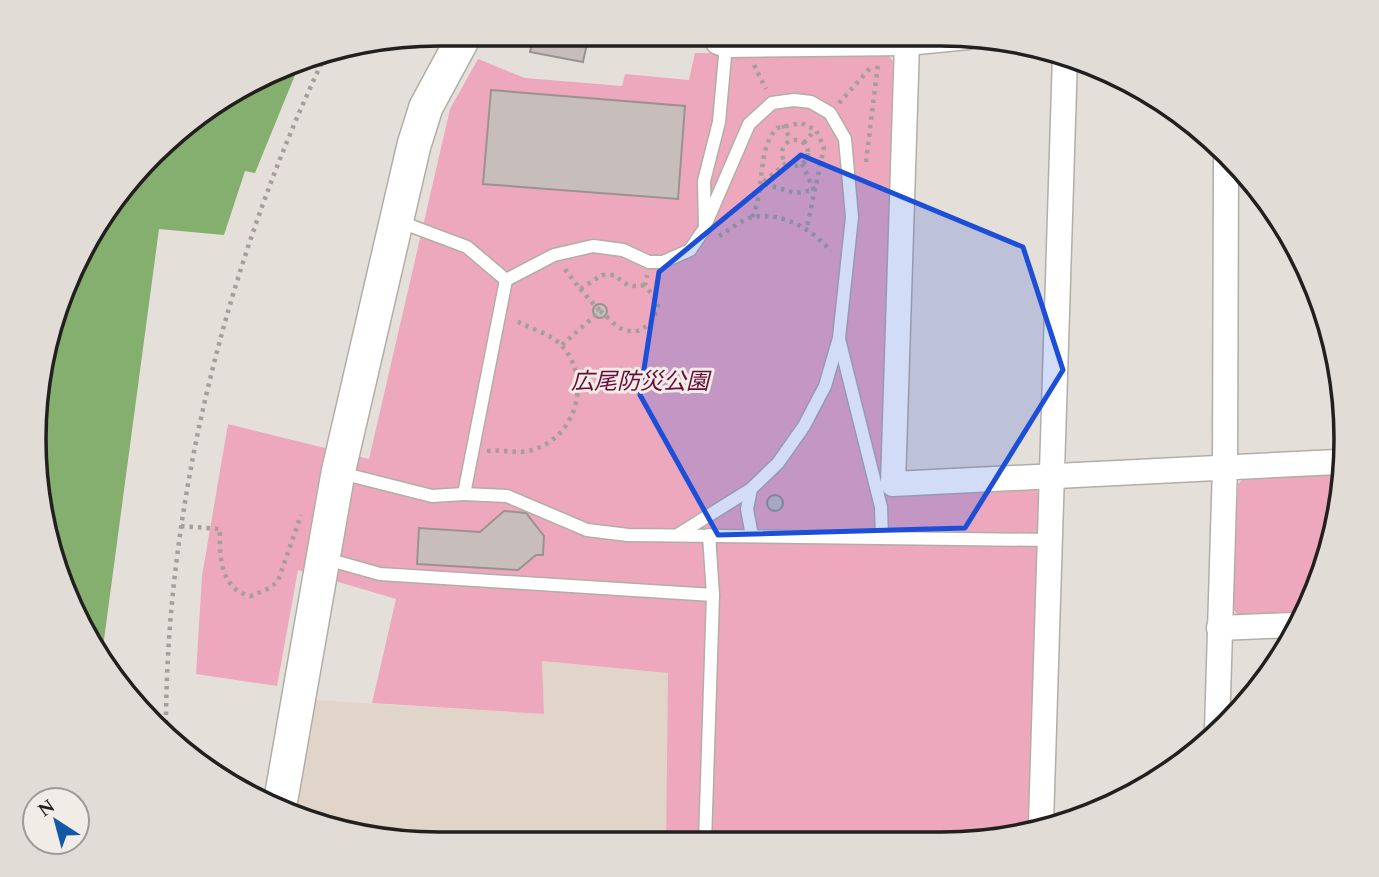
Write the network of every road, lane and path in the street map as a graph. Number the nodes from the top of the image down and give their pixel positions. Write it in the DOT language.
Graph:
graph roads {
  1 [pos="459,46"];
  2 [pos="721,46"];
  3 [pos="907,46"];
  4 [pos="879,59"];
  5 [pos="321,63"];
  6 [pos="1065,65"];
  7 [pos="786,163"];
  8 [pos="802,164"];
  9 [pos="865,169"];
  10 [pos="1226,169"];
  11 [pos="762,183"];
  12 [pos="814,190"];
  13 [pos="752,217"];
  14 [pos="397,220"];
  15 [pos="807,227"];
  16 [pos="705,228"];
  17 [pos="690,250"];
  18 [pos="554,255"];
  19 [pos="649,262"];
  20 [pos="847,271"];
  21 [pos="506,280"];
  22 [pos="645,285"];
  23 [pos="580,289"];
  24 [pos="500,311"];
  25 [pos="600,311"];
  26 [pos="839,338"];
  27 [pos="562,345"];
  28 [pos="472,453"];
  29 [pos="1333,462"];
  30 [pos="1224,466"];
  31 [pos="338,472"];
  32 [pos="1053,474"];
  33 [pos="751,489"];
  34 [pos="464,494"];
  35 [pos="306,502"];
  36 [pos="181,526"];
  37 [pos="679,534"];
  38 [pos="709,535"];
  39 [pos="752,536"];
  40 [pos="882,537"];
  41 [pos="1049,540"];
  42 [pos="323,558"];
  43 [pos="713,596"];
  44 [pos="1286,625"];
  45 [pos="1219,628"];
  46 [pos="1217,717"];
  47 [pos="166,721"];
  48 [pos="281,799"];
  49 [pos="1041,818"];
  50 [pos="705,832"];
  1 -- 14 [label="street"];
  2 -- 16 [label="lane"];
  3 -- 32 [label="street"];
  4 -- 9 [label="path"];
  5 -- 36 [label="path"];
  6 -- 32 [label="street"];
  7 -- 8 [label="path"];
  7 -- 8 [label="path"];
  7 -- 11 [label="path"];
  8 -- 12 [label="path"];
  10 -- 30 [label="street"];
  11 -- 12 [label="path"];
  11 -- 12 [label="path"];
  11 -- 13 [label="path"];
  12 -- 15 [label="path"];
  13 -- 15 [label="path"];
  13 -- 17 [label="path"];
  14 -- 21 [label="lane"];
  14 -- 31 [label="street"];
  15 -- 20 [label="path"];
  16 -- 17 [label="lane"];
  16 -- 20 [label="lane"];
  17 -- 19 [label="lane"];
  18 -- 19 [label="lane"];
  18 -- 21 [label="lane"];
  18 -- 23 [label="path"];
  19 -- 22 [label="path"];
  20 -- 26 [label="lane"];
  21 -- 24 [label="lane"];
  22 -- 23 [label="path"];
  22 -- 25 [label="path"];
  23 -- 25 [label="path"];
  24 -- 27 [label="path"];
  24 -- 28 [label="lane"];
  25 -- 27 [label="path"];
  26 -- 33 [label="lane"];
  26 -- 40 [label="lane"];
  27 -- 28 [label="path"];
  28 -- 34 [label="lane"];
  29 -- 30 [label="street"];
  30 -- 32 [label="street"];
  30 -- 45 [label="street"];
  31 -- 34 [label="lane"];
  31 -- 42 [label="street"];
  32 -- 41 [label="street"];
  33 -- 37 [label="lane"];
  33 -- 39 [label="lane"];
  34 -- 37 [label="lane"];
  35 -- 36 [label="path"];
  36 -- 47 [label="path"];
  37 -- 38 [label="lane"];
  38 -- 39 [label="lane"];
  38 -- 43 [label="lane"];
  39 -- 40 [label="lane"];
  40 -- 41 [label="lane"];
  41 -- 49 [label="street"];
  42 -- 43 [label="lane"];
  42 -- 48 [label="street"];
  43 -- 50 [label="lane"];
  44 -- 45 [label="street"];
  45 -- 46 [label="street"];
}
